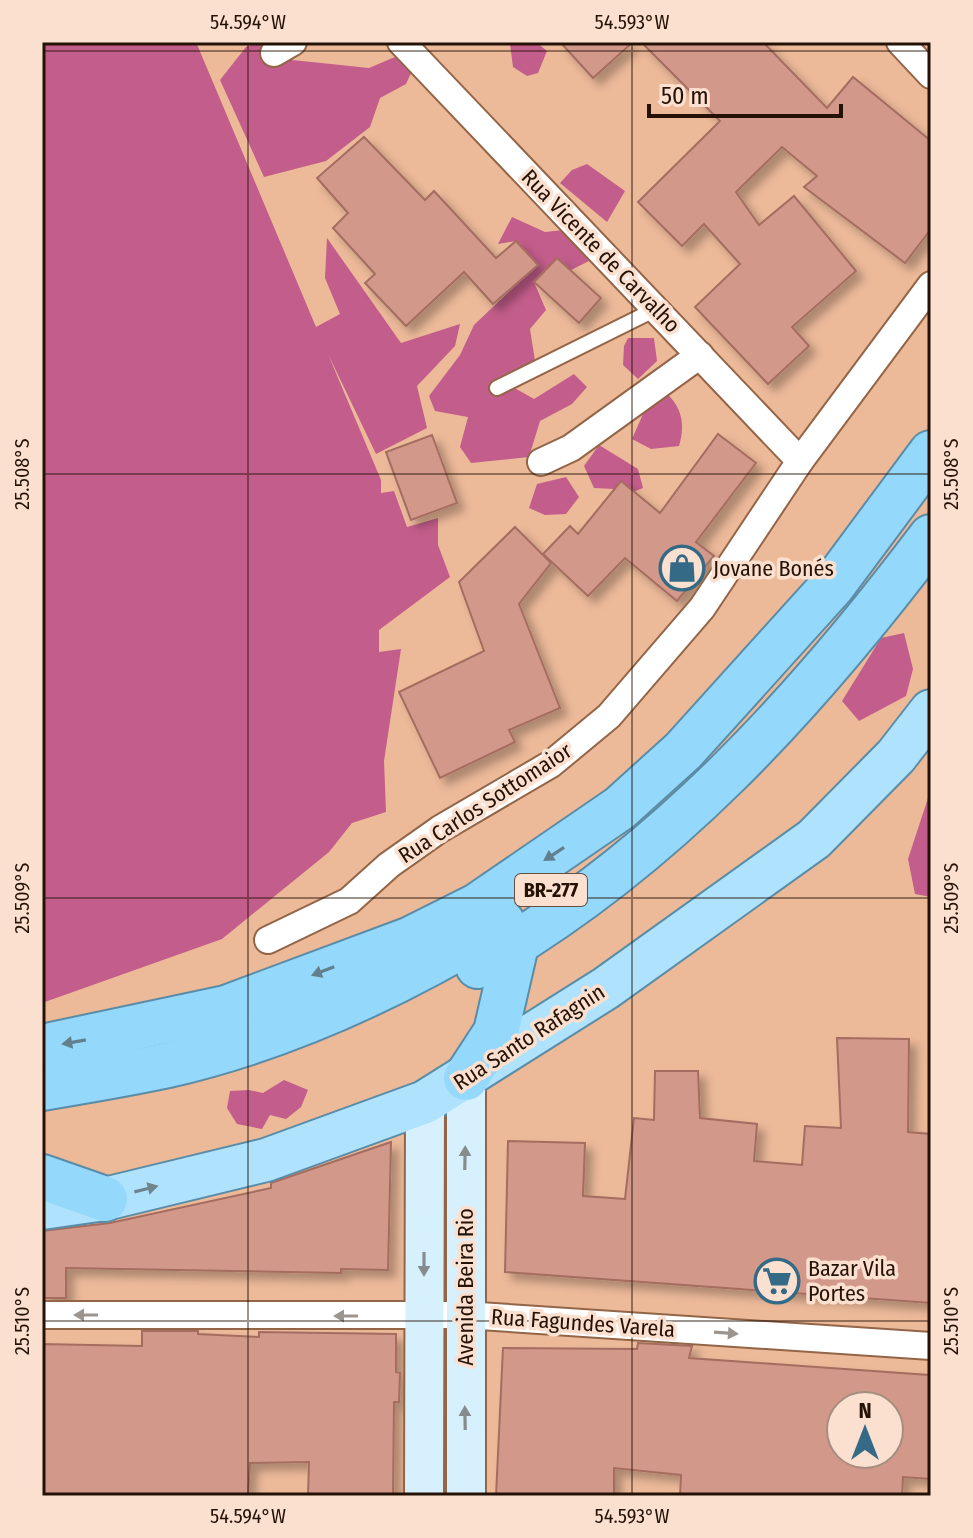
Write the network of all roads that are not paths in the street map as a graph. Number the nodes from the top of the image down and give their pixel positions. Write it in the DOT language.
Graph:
graph roads {
  1 [pos="401,42"];
  2 [pos="900,42"];
  3 [pos="931,75"];
  4 [pos="931,285"];
  5 [pos="656,309"];
  6 [pos="700,355"];
  7 [pos="497,388"];
  8 [pos="931,453"];
  9 [pos="800,461"];
  10 [pos="541,462"];
  11 [pos="931,494"];
  12 [pos="931,537"];
  13 [pos="931,592"];
  14 [pos="881,604"];
  15 [pos="931,711"];
  16 [pos="268,940"];
  17 [pos="516,945"];
  18 [pos="42,1047"];
  19 [pos="466,1078"];
  20 [pos="42,1088"];
  21 [pos="425,1102"];
  22 [pos="42,1110"];
  23 [pos="42,1177"];
  24 [pos="105,1199"];
  25 [pos="42,1208"];
  26 [pos="42,1315"];
  27 [pos="464,1315"];
  28 [pos="424,1316"];
  29 [pos="931,1346"];
  30 [pos="424,1496"];
  31 [pos="466,1496"];
  1 -- 5 [label="street, Rua Vicente de Carvalho"];
  2 -- 3 [label="street"];
  4 -- 9 [label="street, Rua Carlos Sottomaior"];
  5 -- 6 [label="street, Rua Vicente de Carvalho"];
  5 -- 7 [label="lane"];
  6 -- 9 [label="street, Rua Vicente de Carvalho"];
  6 -- 10 [label="street"];
  8 -- 18 [label="highway, one-way"];
  9 -- 16 [label="street, Rua Carlos Sottomaior"];
  11 -- 20 [label="highway, BR-277"];
  12 -- 14 [label="highway, BR-277"];
  13 -- 14 [label="highway"];
  14 -- 17 [label="highway, BR-277"];
  15 -- 19 [label="main road, Rua Santo Rafagnin"];
  17 -- 19 [label="highway"];
  17 -- 22 [label="highway, BR-277"];
  19 -- 21 [label="main road, Rua Santo Rafagnin"];
  27 -- 19 [label="main road, Avenida Beira Rio, one-way"];
  24 -- 21 [label="main road, Rua Santo Rafagnin, one-way"];
  21 -- 28 [label="main road, Avenida Beira Rio, one-way"];
  23 -- 24 [label="highway"];
  24 -- 25 [label="main road, Rua Santo Rafagnin"];
  28 -- 26 [label="street, Rua Fagundes Varela, one-way"];
  27 -- 28 [label="street, Rua Fagundes Varela"];
  27 -- 29 [label="street, Rua Fagundes Varela, one-way"];
  31 -- 27 [label="main road, Avenida Beira Rio, one-way"];
  28 -- 30 [label="main road, Avenida Beira Rio"];
}
